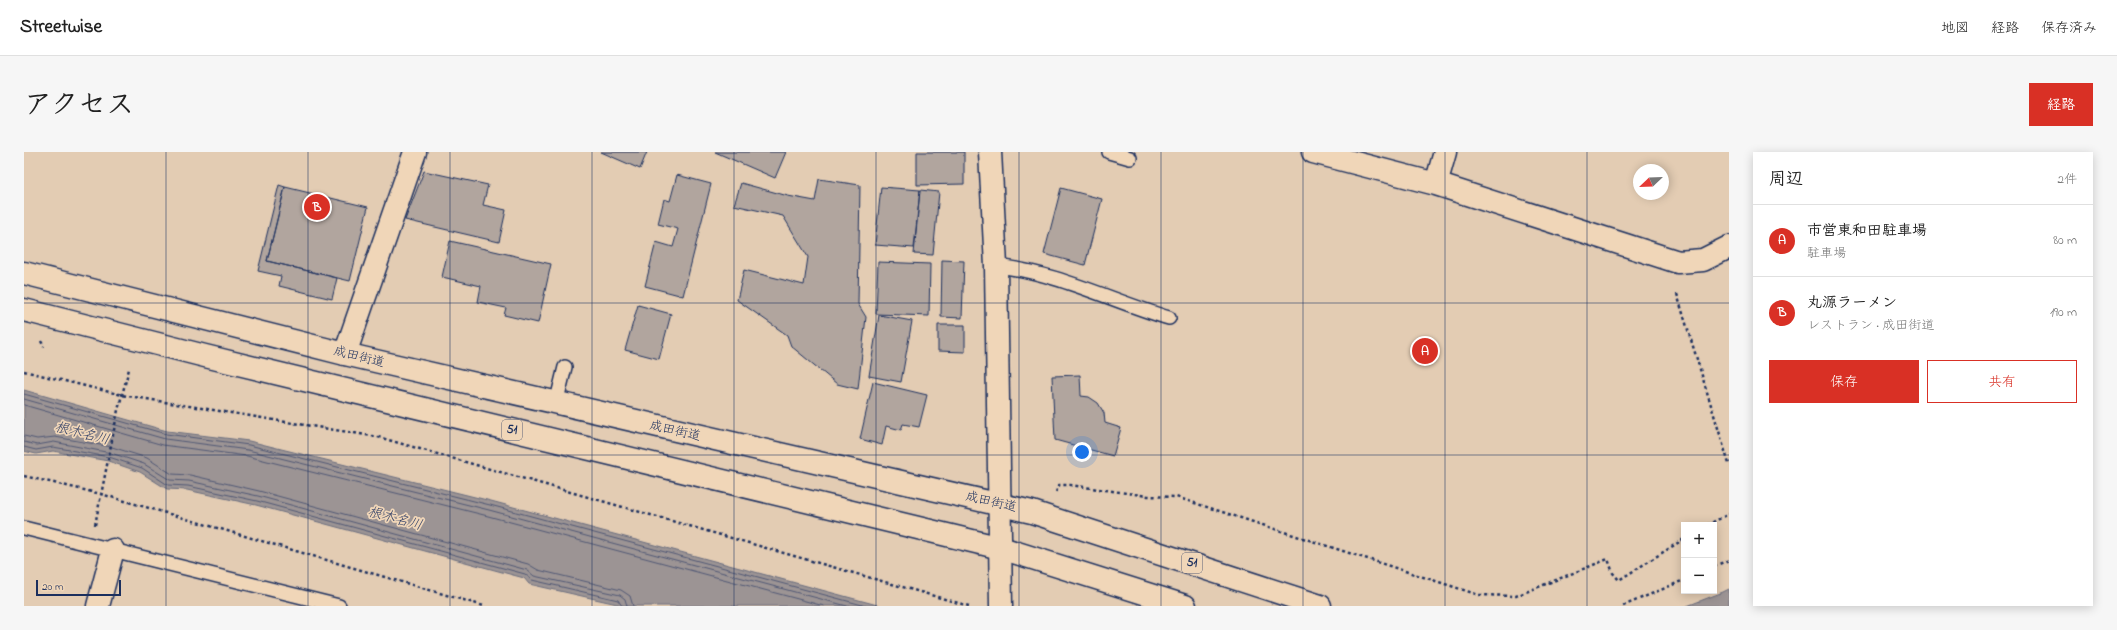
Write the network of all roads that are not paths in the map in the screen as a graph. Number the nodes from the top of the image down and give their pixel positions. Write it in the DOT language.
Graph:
graph roads {
  1 [pos="415,152"];
  2 [pos="990,152"];
  3 [pos="1109,152"];
  4 [pos="1445,152"];
  5 [pos="1320,153"];
  6 [pos="1130,158"];
  7 [pos="1436,184"];
  8 [pos="1729,247"];
  9 [pos="996,266"];
  10 [pos="24,273"];
  11 [pos="24,310"];
  12 [pos="1170,318"];
  13 [pos="345,354"];
  14 [pos="565,366"];
  15 [pos="556,404"];
  16 [pos="1000,504"];
  17 [pos="24,528"];
  18 [pos="1001,548"];
  19 [pos="113,550"];
  20 [pos="1001,598"];
  21 [pos="98,606"];
  22 [pos="340,606"];
  23 [pos="1184,606"];
  24 [pos="1320,606"];
  1 -- 13 [label="main road"];
  2 -- 9 [label="main road"];
  3 -- 6 [label="lane"];
  4 -- 7 [label="main road"];
  5 -- 7 [label="main road"];
  7 -- 8 [label="main road"];
  9 -- 12 [label="lane"];
  9 -- 16 [label="main road"];
  10 -- 13 [label="main road, 成田街道 / 51"];
  11 -- 18 [label="main road, 51"];
  13 -- 15 [label="main road, 成田街道 / 51"];
  14 -- 15 [label="lane"];
  15 -- 16 [label="main road, 成田街道 / 51"];
  16 -- 18 [label="main road"];
  16 -- 24 [label="main road, 成田街道 / 51"];
  17 -- 19 [label="lane"];
  18 -- 20 [label="main road"];
  18 -- 23 [label="main road, 51"];
  19 -- 21 [label="main road"];
  19 -- 22 [label="lane"];
}
